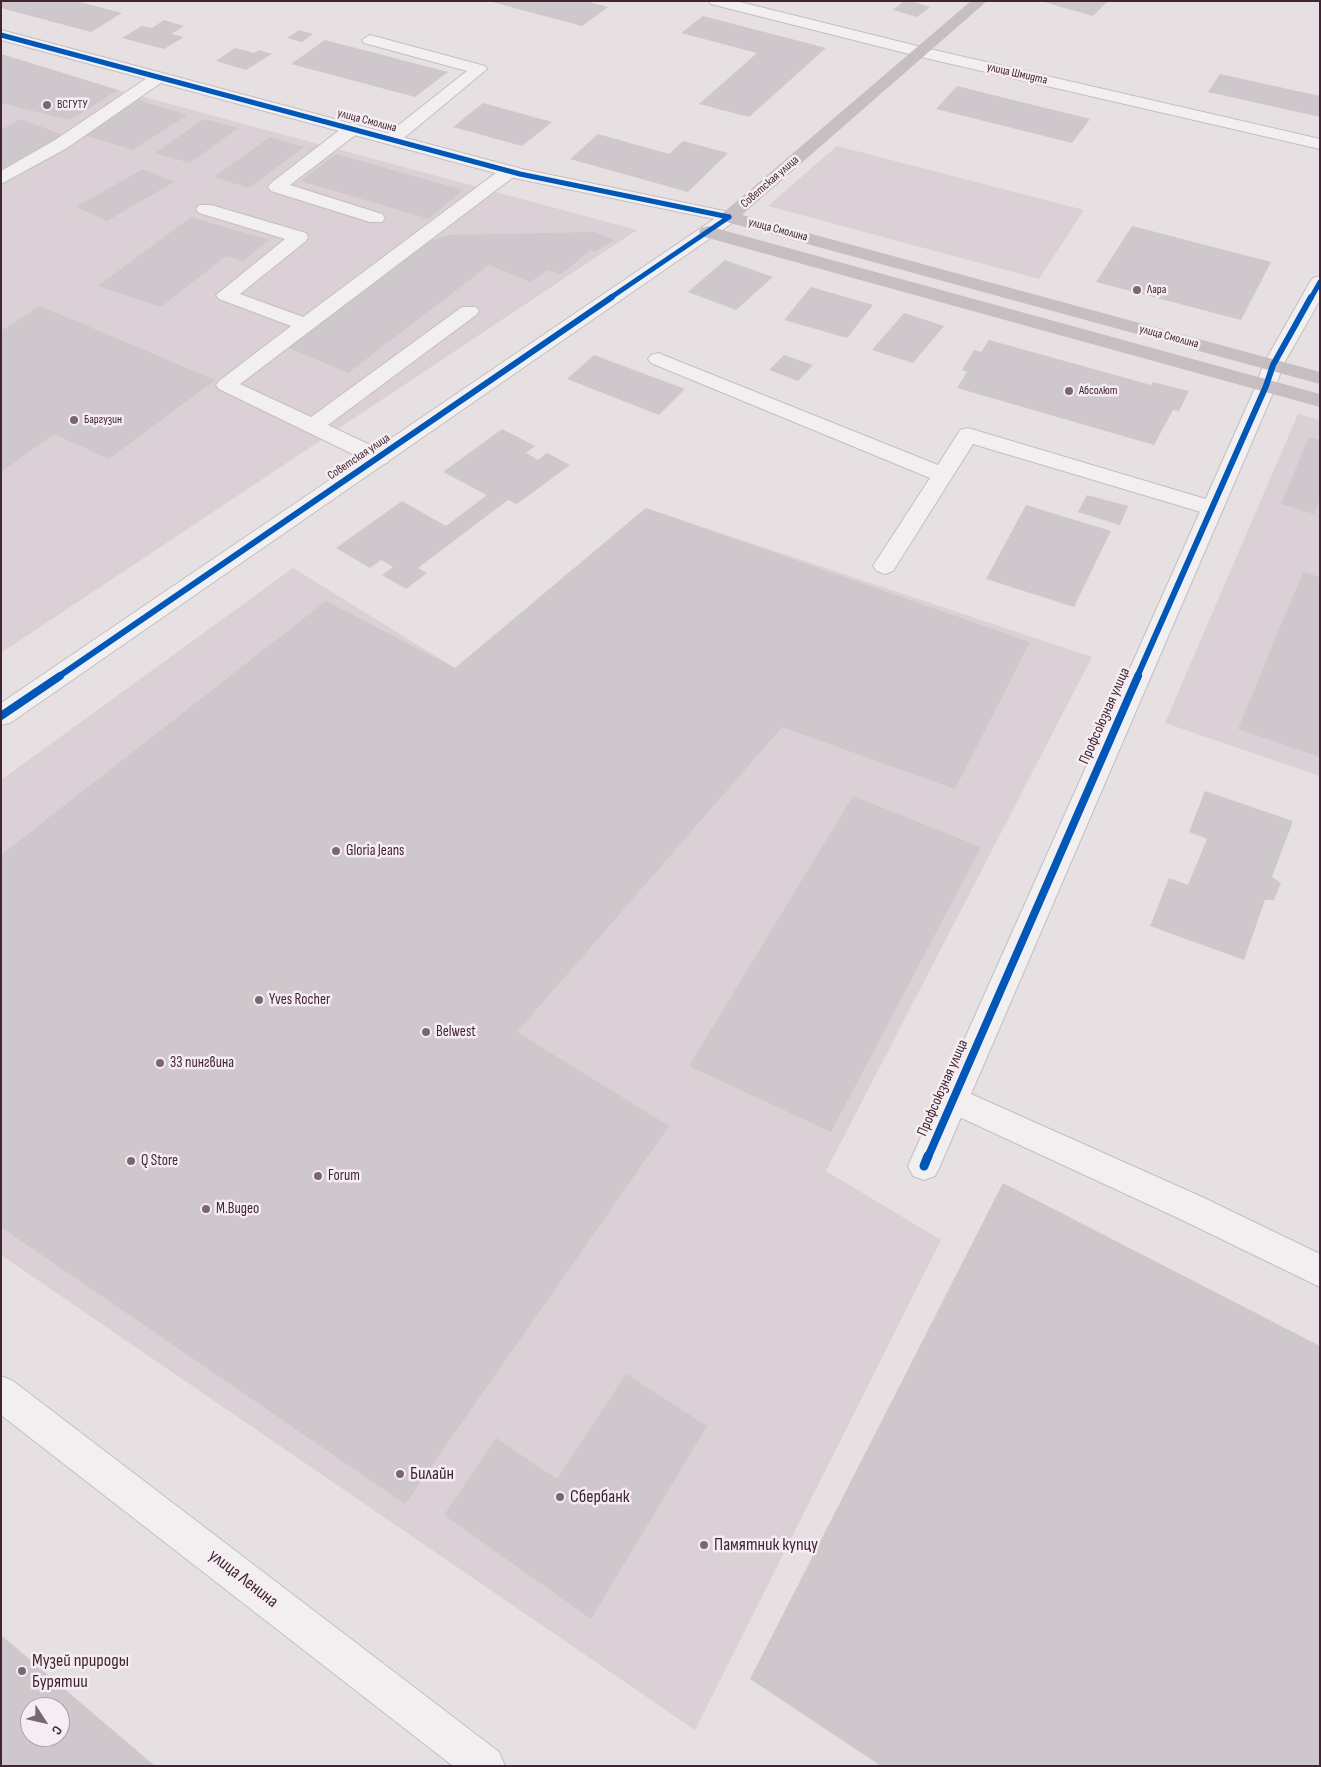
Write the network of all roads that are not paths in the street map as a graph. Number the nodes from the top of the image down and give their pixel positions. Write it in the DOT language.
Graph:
graph roads {
  1 [pos="716,1"];
  2 [pos="980,1"];
  3 [pos="1,35"];
  4 [pos="370,40"];
  5 [pos="920,52"];
  6 [pos="159,77"];
  7 [pos="352,129"];
  8 [pos="392,139"];
  9 [pos="1320,144"];
  10 [pos="510,171"];
  11 [pos="1,179"];
  12 [pos="205,209"];
  13 [pos="729,217"];
  14 [pos="376,218"];
  15 [pos="708,232"];
  16 [pos="1320,282"];
  17 [pos="469,310"];
  18 [pos="306,325"];
  19 [pos="658,359"];
  20 [pos="1270,376"];
  21 [pos="1320,378"];
  22 [pos="1320,401"];
  23 [pos="313,426"];
  24 [pos="379,458"];
  25 [pos="943,474"];
  26 [pos="1211,508"];
  27 [pos="884,566"];
  28 [pos="1,716"];
  29 [pos="953,1100"];
  30 [pos="924,1166"];
  31 [pos="1320,1271"];
  32 [pos="1,1392"];
  33 [pos="485,1766"];
  1 -- 5 [label="street, улица Шмидта"];
  2 -- 5 [label="main road, Советская улица"];
  3 -- 6 [label="street, улица Смолина"];
  4 -- 8 [label="street"];
  5 -- 9 [label="street, улица Шмидта"];
  5 -- 13 [label="main road, Советская улица"];
  6 -- 7 [label="street, улица Смолина"];
  6 -- 11 [label="street"];
  7 -- 8 [label="street, улица Смолина"];
  7 -- 14 [label="street"];
  8 -- 10 [label="street, улица Смолина"];
  10 -- 13 [label="street, улица Смолина"];
  10 -- 18 [label="street"];
  12 -- 18 [label="street"];
  13 -- 15 [label="street, Советская улица"];
  13 -- 20 [label="main road, улица Смолина"];
  15 -- 20 [label="main road"];
  15 -- 24 [label="street, Советская улица"];
  16 -- 20 [label="street, Профсоюзная улица"];
  17 -- 23 [label="street"];
  18 -- 23 [label="street"];
  19 -- 25 [label="street"];
  20 -- 21 [label="main road, улица Смолина"];
  20 -- 22 [label="main road"];
  20 -- 26 [label="street, Профсоюзная улица"];
  23 -- 24 [label="street"];
  24 -- 28 [label="street, Советская улица"];
  25 -- 26 [label="street"];
  25 -- 27 [label="street"];
  26 -- 29 [label="street, Профсоюзная улица"];
  29 -- 30 [label="street, Профсоюзная улица"];
  29 -- 31 [label="street"];
  32 -- 33 [label="street, улица Ленина"];
}
